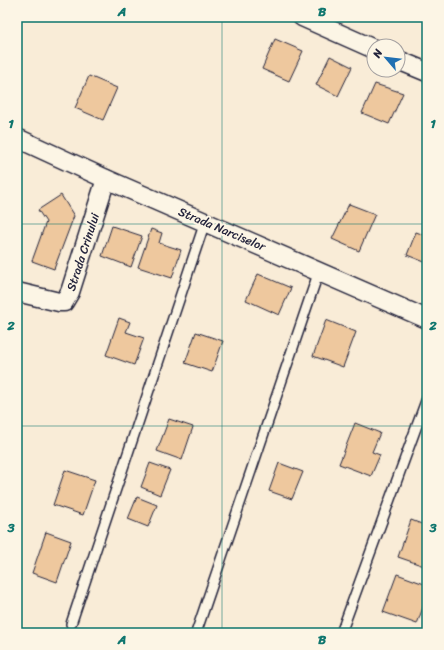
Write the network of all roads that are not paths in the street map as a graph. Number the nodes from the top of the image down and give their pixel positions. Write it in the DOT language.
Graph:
graph roads {
  1 [pos="302,17"];
  2 [pos="366,45"];
  3 [pos="406,63"];
  4 [pos="427,72"];
  5 [pos="17,138"];
  6 [pos="106,179"];
  7 [pos="205,222"];
  8 [pos="319,271"];
  9 [pos="17,292"];
  10 [pos="427,319"];
  11 [pos="427,398"];
  12 [pos="70,624"];
  13 [pos="196,633"];
  14 [pos="341,633"];
  1 -- 2 [label="street"];
  3 -- 4 [label="street"];
  5 -- 6 [label="street, Strada Narciselor"];
  6 -- 7 [label="street, Strada Narciselor"];
  6 -- 9 [label="street, Strada Crinului"];
  7 -- 8 [label="street, Strada Narciselor"];
  7 -- 12 [label="lane"];
  8 -- 10 [label="street, Strada Narciselor"];
  8 -- 13 [label="lane"];
  11 -- 14 [label="lane"];
}
